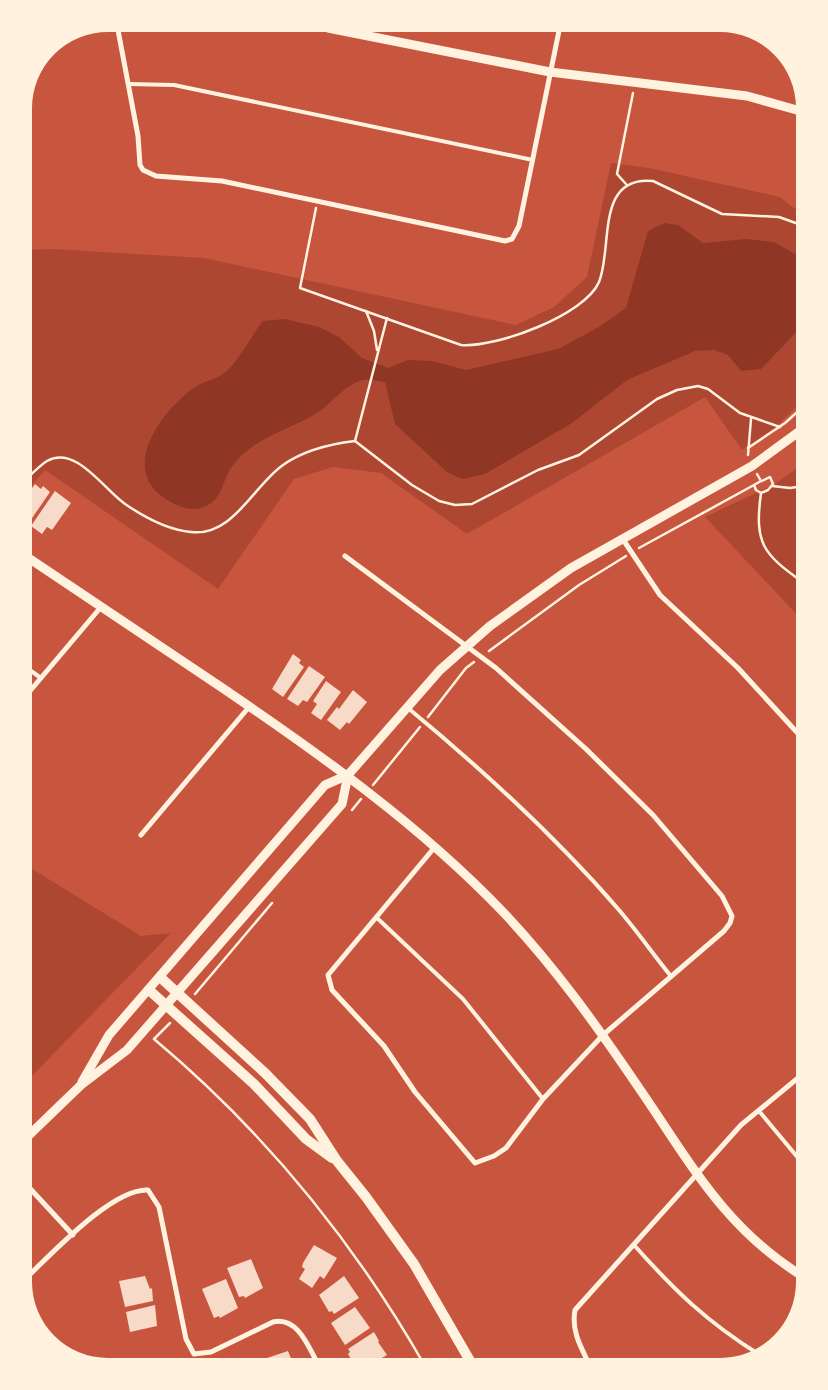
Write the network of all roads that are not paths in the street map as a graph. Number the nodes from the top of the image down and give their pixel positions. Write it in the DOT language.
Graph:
graph roads {
  1 [pos="118,32"];
  2 [pos="350,32"];
  3 [pos="559,33"];
  4 [pos="550,72"];
  5 [pos="129,84"];
  6 [pos="796,110"];
  7 [pos="533,160"];
  8 [pos="796,434"];
  9 [pos="622,538"];
  10 [pos="345,556"];
  11 [pos="33,560"];
  12 [pos="101,607"];
  13 [pos="467,646"];
  14 [pos="33,672"];
  15 [pos="41,678"];
  16 [pos="33,688"];
  17 [pos="250,707"];
  18 [pos="407,707"];
  19 [pos="796,731"];
  20 [pos="348,776"];
  21 [pos="141,835"];
  22 [pos="434,848"];
  23 [pos="376,917"];
  24 [pos="670,975"];
  25 [pos="160,978"];
  26 [pos="150,990"];
  27 [pos="177,992"];
  28 [pos="166,1004"];
  29 [pos="603,1035"];
  30 [pos="796,1079"];
  31 [pos="81,1085"];
  32 [pos="543,1099"];
  33 [pos="758,1110"];
  34 [pos="32,1132"];
  35 [pos="796,1155"];
  36 [pos="337,1162"];
  37 [pos="697,1174"];
  38 [pos="32,1191"];
  39 [pos="73,1235"];
  40 [pos="634,1245"];
  41 [pos="796,1272"];
  42 [pos="32,1273"];
  43 [pos="752,1350"];
  44 [pos="314,1357"];
  45 [pos="468,1358"];
  46 [pos="586,1358"];
  1 -- 5 [label="street"];
  2 -- 4 [label="street"];
  3 -- 4 [label="street"];
  4 -- 6 [label="street"];
  4 -- 7 [label="street"];
  5 -- 7 [label="lane"];
  5 -- 7 [label="street"];
  8 -- 9 [label="street"];
  9 -- 13 [label="street"];
  9 -- 19 [label="street"];
  10 -- 13 [label="street"];
  11 -- 12 [label="street"];
  12 -- 15 [label="street"];
  12 -- 17 [label="street"];
  13 -- 18 [label="street"];
  13 -- 24 [label="street"];
  14 -- 15 [label="lane"];
  15 -- 16 [label="street"];
  17 -- 20 [label="street"];
  17 -- 21 [label="street"];
  18 -- 20 [label="street"];
  18 -- 24 [label="lane"];
  20 -- 22 [label="street"];
  20 -- 25 [label="street"];
  20 -- 27 [label="street"];
  22 -- 23 [label="street"];
  22 -- 29 [label="street"];
  23 -- 32 [label="lane"];
  23 -- 32 [label="street"];
  24 -- 29 [label="street"];
  25 -- 26 [label="street"];
  25 -- 27 [label="main road"];
  26 -- 28 [label="main road"];
  26 -- 31 [label="street"];
  27 -- 28 [label="street"];
  27 -- 36 [label="main road"];
  28 -- 31 [label="street"];
  28 -- 36 [label="main road"];
  29 -- 32 [label="street"];
  29 -- 37 [label="street"];
  30 -- 33 [label="street"];
  31 -- 34 [label="street"];
  33 -- 35 [label="lane"];
  33 -- 37 [label="street"];
  36 -- 45 [label="main road"];
  37 -- 40 [label="street"];
  37 -- 41 [label="street"];
  38 -- 39 [label="street"];
  39 -- 42 [label="street"];
  39 -- 44 [label="street"];
  40 -- 43 [label="lane"];
  40 -- 46 [label="street"];
}
